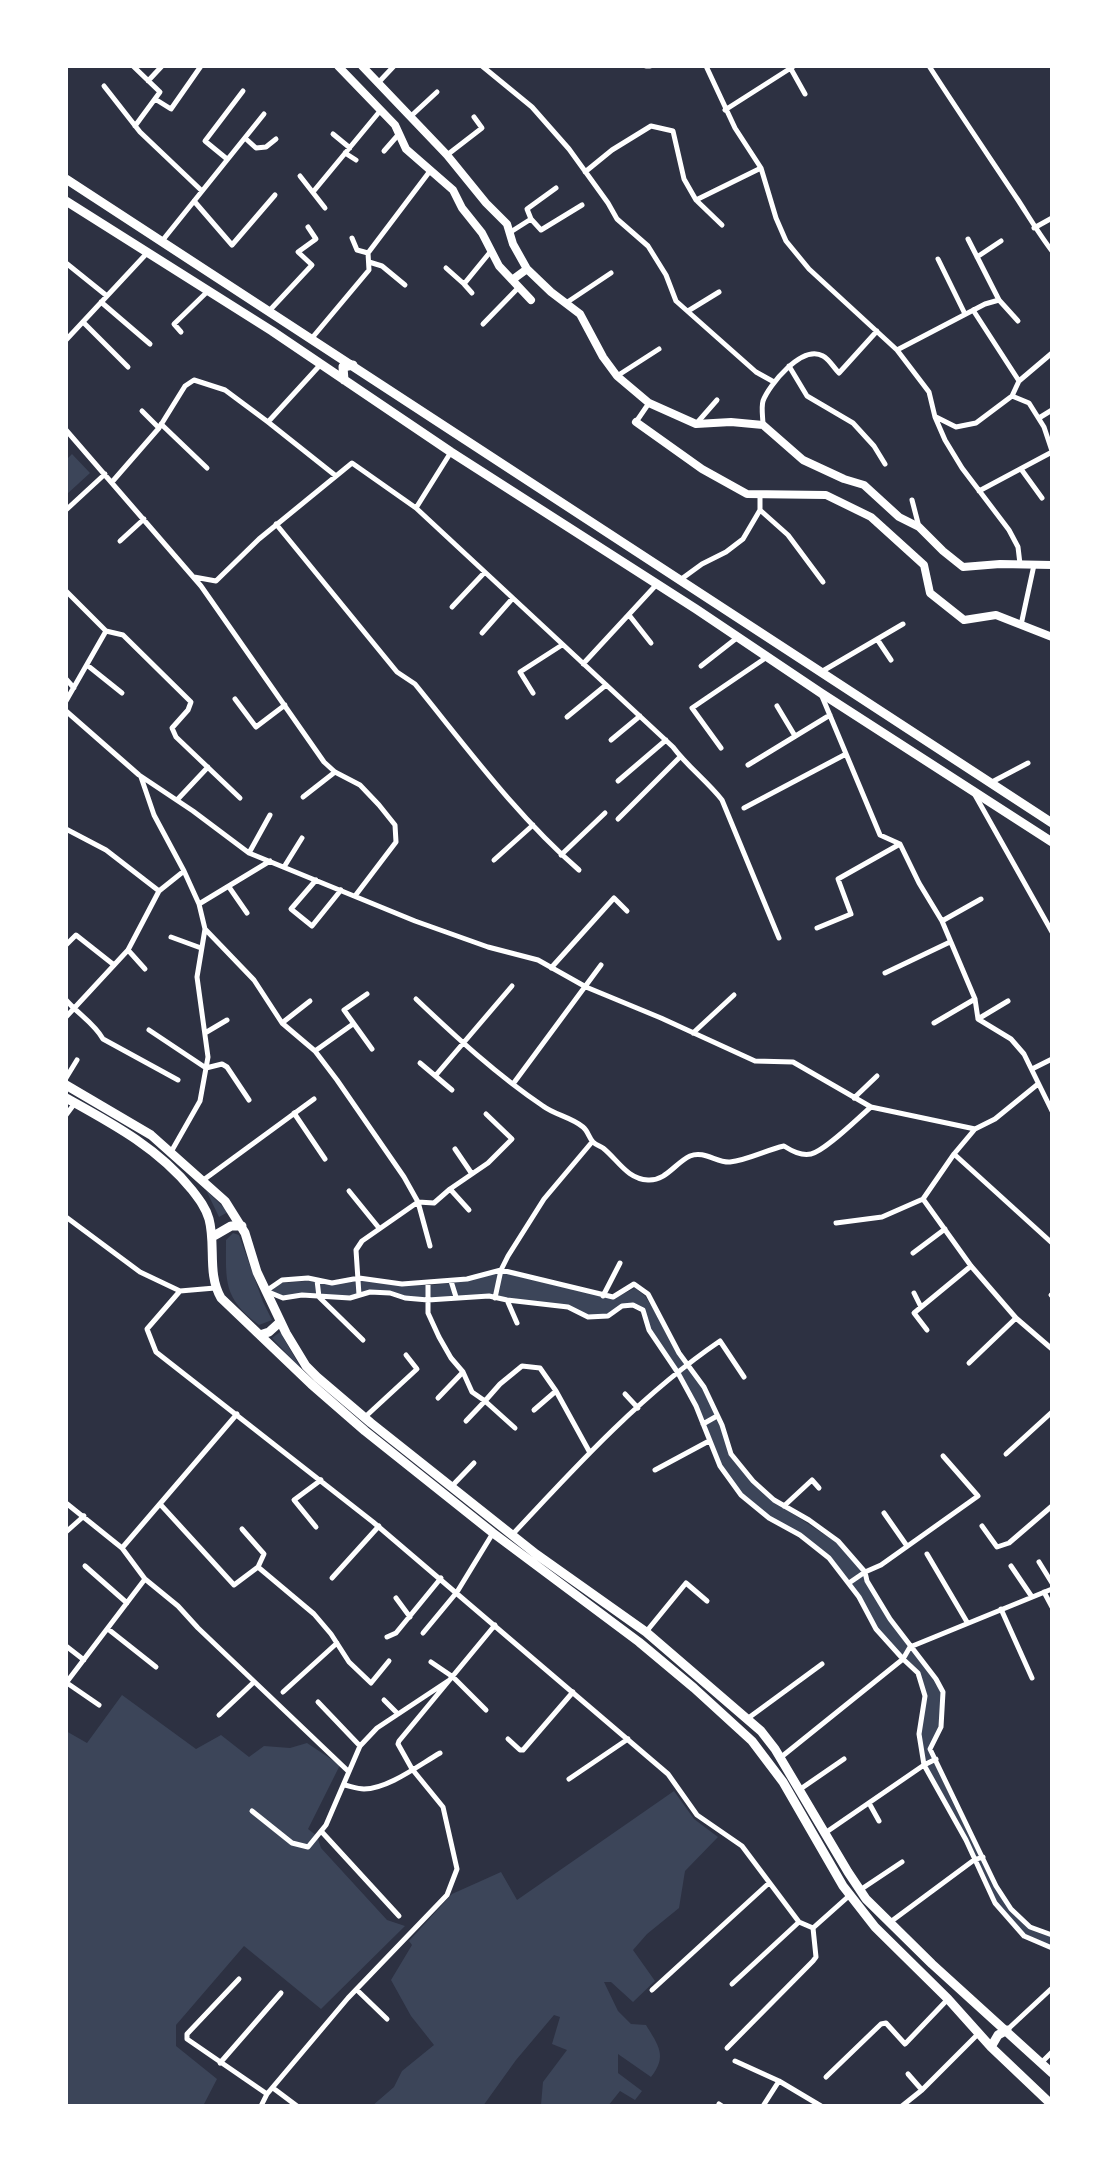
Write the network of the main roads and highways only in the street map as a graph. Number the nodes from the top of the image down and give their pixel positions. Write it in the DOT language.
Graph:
graph roads {
  1 [pos="66,178"];
  2 [pos="66,201"];
  3 [pos="312,338"];
  4 [pos="302,351"];
  5 [pos="354,365"];
  6 [pos="344,380"];
  7 [pos="1052,823"];
  8 [pos="1052,842"];
  9 [pos="66,1085"];
  10 [pos="70,1100"];
  11 [pos="242,1226"];
  12 [pos="212,1238"];
  13 [pos="280,1322"];
  14 [pos="260,1335"];
  15 [pos="1007,2030"];
  16 [pos="992,2047"];
  17 [pos="1052,2073"];
  18 [pos="1052,2105"];
  1 -- 3 [label="main road"];
  2 -- 4 [label="main road"];
  3 -- 4 [label="main road"];
  3 -- 5 [label="main road"];
  4 -- 6 [label="main road"];
  5 -- 6 [label="main road"];
  5 -- 7 [label="main road"];
  6 -- 8 [label="main road"];
  9 -- 11 [label="main road"];
  10 -- 12 [label="main road"];
  11 -- 12 [label="main road"];
  11 -- 13 [label="main road"];
  12 -- 14 [label="main road"];
  13 -- 14 [label="main road"];
  13 -- 15 [label="main road"];
  14 -- 16 [label="main road"];
  15 -- 16 [label="main road"];
  15 -- 17 [label="main road"];
  16 -- 18 [label="main road"];
}
